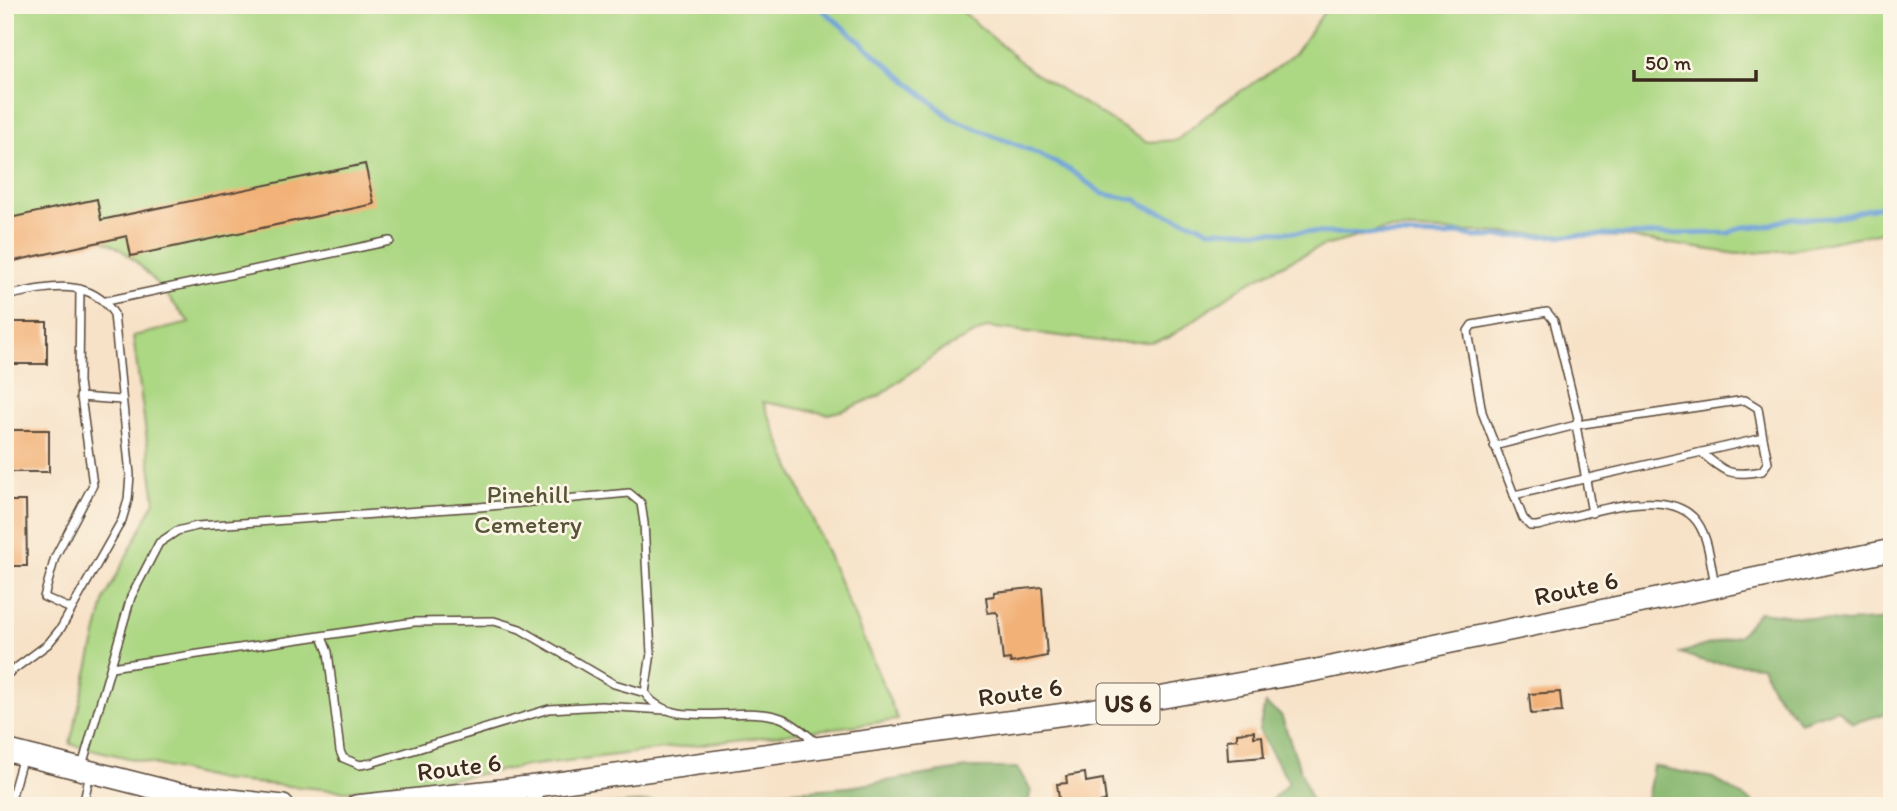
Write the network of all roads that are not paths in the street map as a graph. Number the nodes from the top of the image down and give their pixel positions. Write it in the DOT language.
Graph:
graph roads {
  1 [pos="390,241"];
  2 [pos="80,289"];
  3 [pos="5,296"];
  4 [pos="106,301"];
  5 [pos="80,397"];
  6 [pos="121,400"];
  7 [pos="1576,425"];
  8 [pos="1763,438"];
  9 [pos="1494,446"];
  10 [pos="1701,452"];
  11 [pos="1585,479"];
  12 [pos="1514,495"];
  13 [pos="1592,513"];
  14 [pos="1892,550"];
  15 [pos="1716,588"];
  16 [pos="71,609"];
  17 [pos="322,638"];
  18 [pos="111,667"];
  19 [pos="5,676"];
  20 [pos="645,694"];
  21 [pos="666,710"];
  22 [pos="826,748"];
  23 [pos="14,753"];
  24 [pos="86,771"];
  25 [pos="528,787"];
  26 [pos="196,801"];
  27 [pos="9,806"];
  28 [pos="83,806"];
  29 [pos="283,806"];
  30 [pos="356,806"];
  31 [pos="540,806"];
  1 -- 4 [label="lane"];
  2 -- 3 [label="lane"];
  2 -- 4 [label="lane"];
  2 -- 5 [label="lane"];
  4 -- 6 [label="lane"];
  5 -- 6 [label="lane"];
  5 -- 16 [label="lane"];
  6 -- 16 [label="lane"];
  7 -- 8 [label="lane"];
  7 -- 9 [label="lane"];
  7 -- 9 [label="lane"];
  7 -- 11 [label="lane"];
  8 -- 10 [label="lane"];
  8 -- 10 [label="lane"];
  9 -- 12 [label="lane"];
  10 -- 11 [label="lane"];
  11 -- 12 [label="lane"];
  11 -- 13 [label="lane"];
  12 -- 13 [label="lane"];
  13 -- 15 [label="lane"];
  14 -- 15 [label="main road, Route 6 / US 6"];
  15 -- 22 [label="main road, Route 6 / US 6"];
  16 -- 19 [label="lane"];
  17 -- 18 [label="lane"];
  17 -- 20 [label="lane"];
  17 -- 21 [label="lane"];
  18 -- 20 [label="lane"];
  18 -- 24 [label="lane"];
  20 -- 21 [label="lane"];
  21 -- 22 [label="lane"];
  22 -- 25 [label="main road, Route 6 / US 6"];
  23 -- 24 [label="main road"];
  23 -- 27 [label="lane"];
  24 -- 26 [label="main road"];
  24 -- 28 [label="lane"];
  25 -- 30 [label="main road, Route 6 / US 6"];
  25 -- 31 [label="street"];
  26 -- 29 [label="main road"];
}
